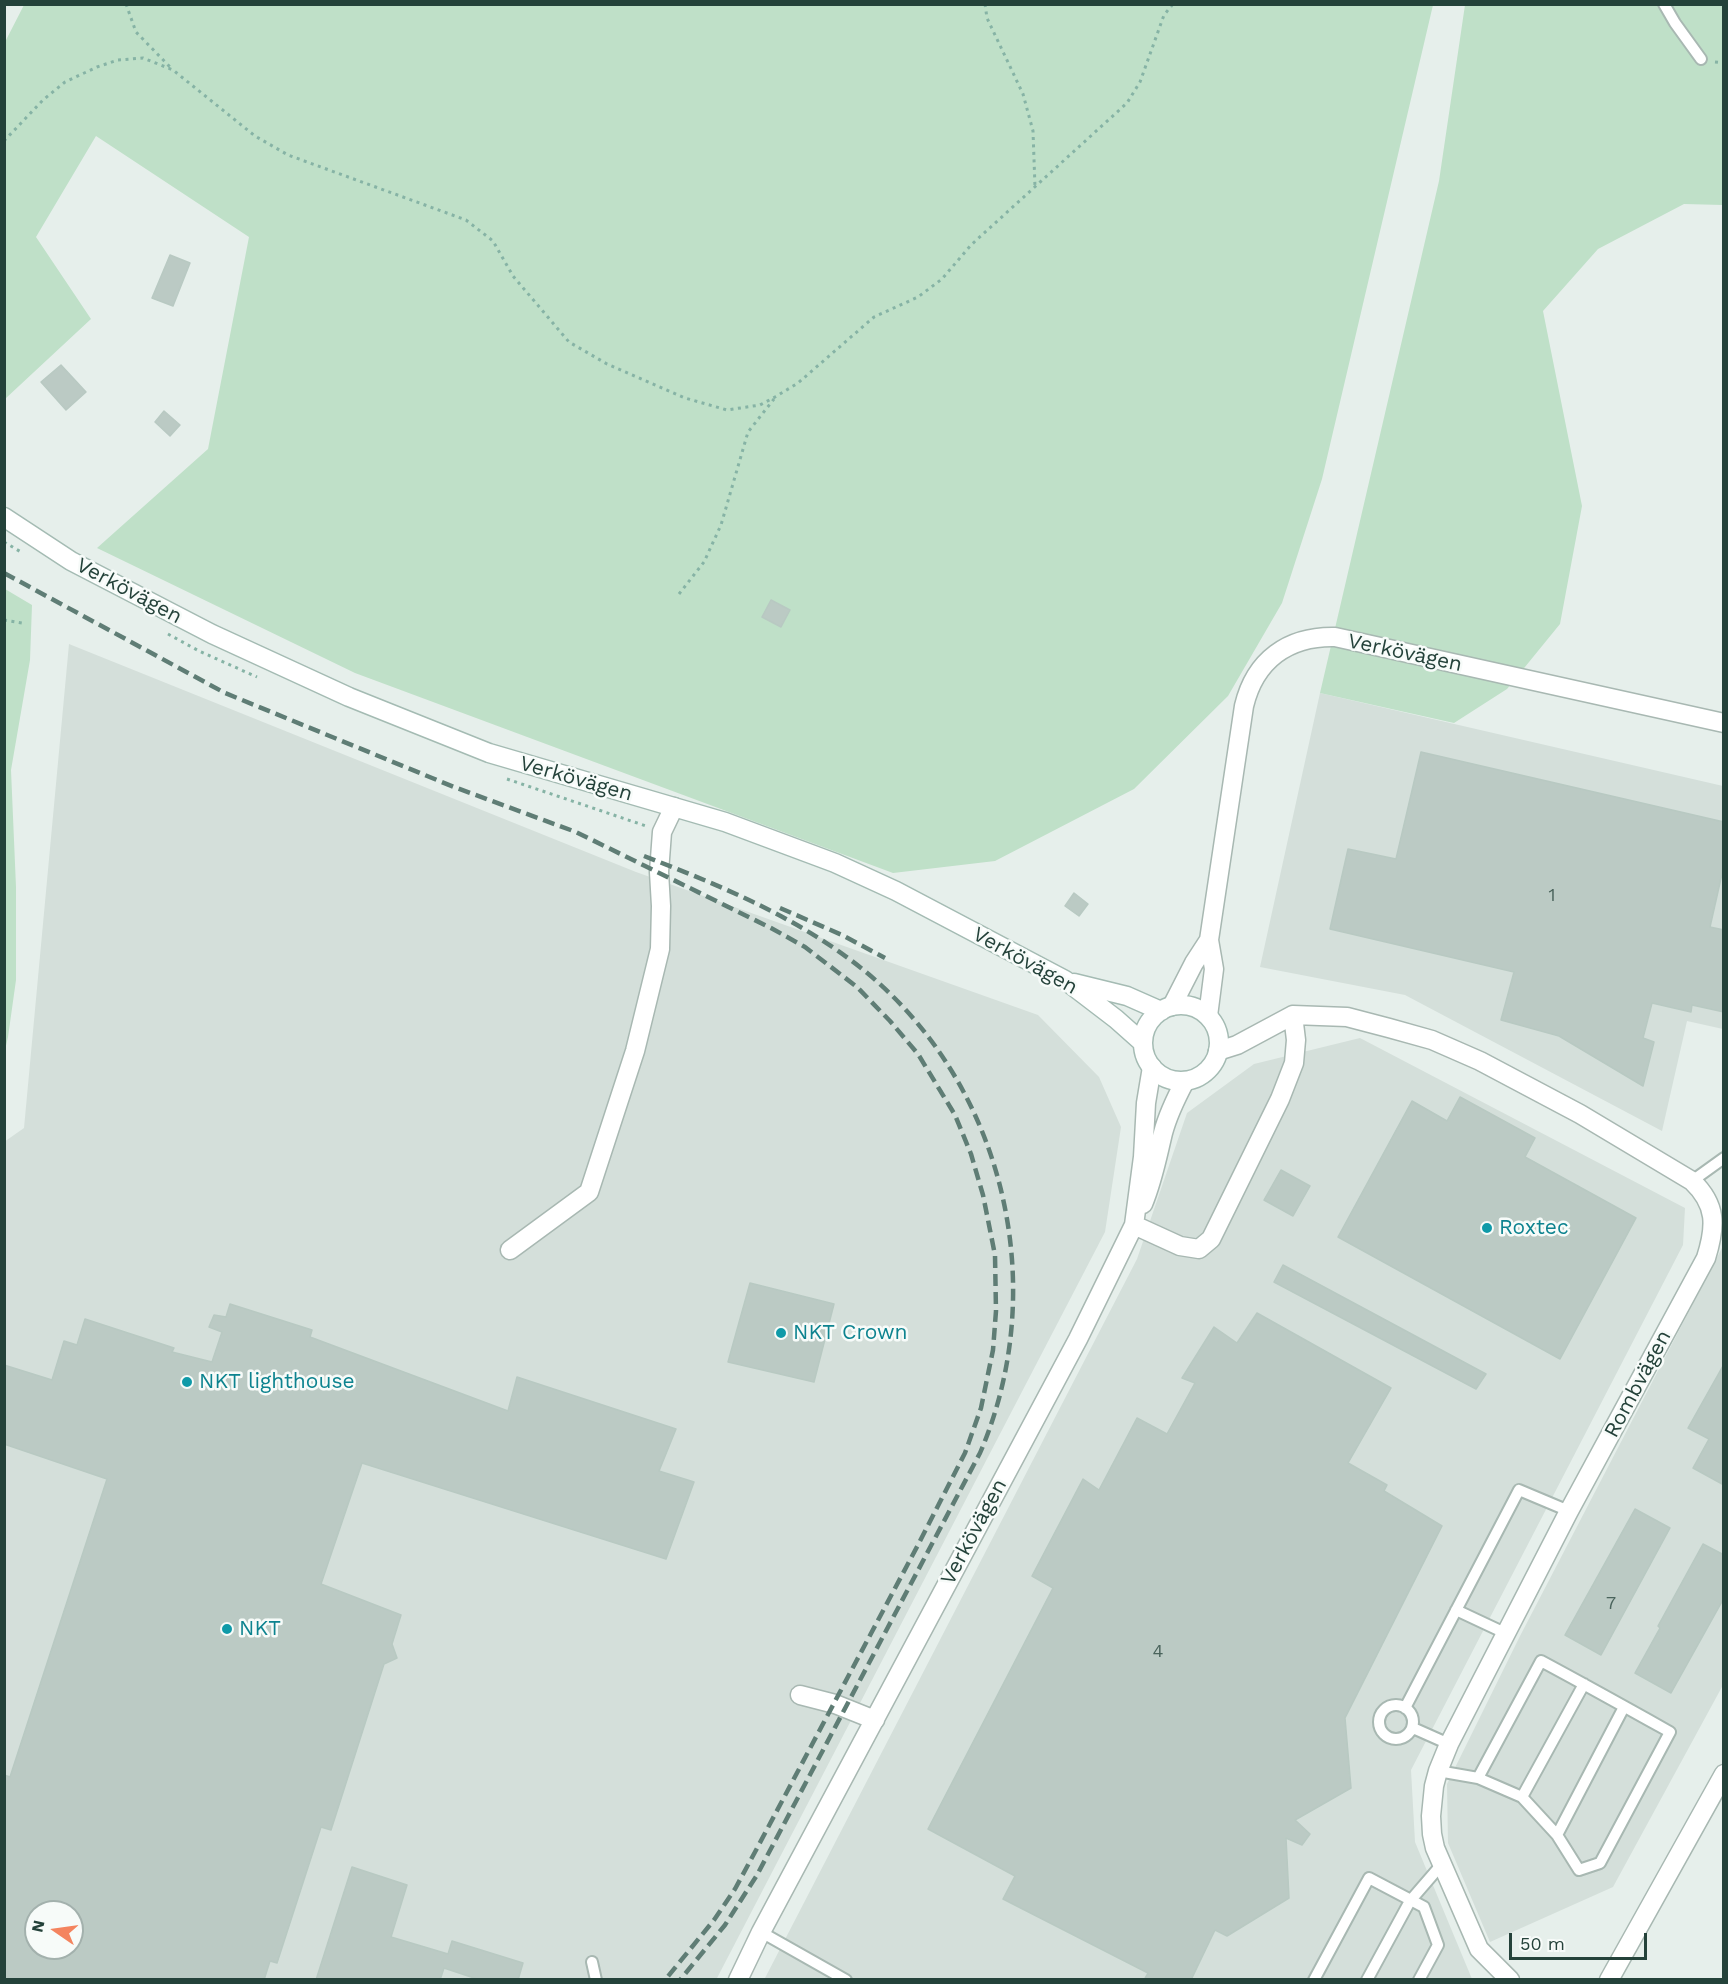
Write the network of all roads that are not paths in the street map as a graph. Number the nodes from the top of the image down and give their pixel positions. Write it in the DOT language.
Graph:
graph roads {
  1 [pos="1664,4"];
  2 [pos="1701,59"];
  3 [pos="4,518"];
  4 [pos="1724,723"];
  5 [pos="674,807"];
  6 [pos="1209,940"];
  7 [pos="1065,980"];
  8 [pos="1166,1009"];
  9 [pos="1293,1014"];
  10 [pos="1208,1016"];
  11 [pos="1143,1043"];
  12 [pos="1218,1051"];
  13 [pos="1152,1067"];
  14 [pos="1185,1081"];
  15 [pos="1724,1158"];
  16 [pos="1692,1181"];
  17 [pos="1134,1225"];
  18 [pos="510,1250"];
  19 [pos="1569,1511"];
  20 [pos="1456,1610"];
  21 [pos="1505,1633"];
  22 [pos="1584,1684"];
  23 [pos="800,1695"];
  24 [pos="1624,1707"];
  25 [pos="1405,1708"];
  26 [pos="874,1720"];
  27 [pos="1413,1728"];
  28 [pos="1449,1744"];
  29 [pos="1438,1770"];
  30 [pos="1724,1774"];
  31 [pos="1478,1778"];
  32 [pos="1522,1797"];
  33 [pos="1557,1835"];
  34 [pos="1442,1864"];
  35 [pos="1410,1901"];
  36 [pos="761,1932"];
  37 [pos="592,1962"];
  38 [pos="596,1980"];
  39 [pos="738,1980"];
  40 [pos="846,1980"];
  41 [pos="1314,1980"];
  42 [pos="1367,1980"];
  43 [pos="1419,1980"];
  44 [pos="1510,1980"];
  45 [pos="1609,1980"];
  1 -- 2 [label="lane"];
  3 -- 5 [label="street, Verkövägen"];
  4 -- 6 [label="street, Verkövägen"];
  5 -- 7 [label="street, Verkövägen"];
  5 -- 18 [label="street"];
  6 -- 8 [label="street, Verkövägen"];
  6 -- 10 [label="street, Verkövägen"];
  7 -- 8 [label="street"];
  7 -- 11 [label="street, Verkövägen"];
  8 -- 10 [label="street"];
  8 -- 11 [label="street, Verkövägen"];
  9 -- 12 [label="street"];
  9 -- 16 [label="street, Rombvägen"];
  9 -- 17 [label="street"];
  10 -- 12 [label="street, Verkövägen"];
  11 -- 13 [label="street, Verkövägen"];
  12 -- 14 [label="street"];
  13 -- 14 [label="street"];
  13 -- 17 [label="street, Verkövägen"];
  14 -- 17 [label="street"];
  15 -- 16 [label="lane"];
  16 -- 19 [label="street, Rombvägen"];
  17 -- 26 [label="street, Verkövägen"];
  19 -- 20 [label="lane"];
  19 -- 21 [label="street, Rombvägen"];
  20 -- 21 [label="lane"];
  20 -- 25 [label="lane"];
  21 -- 28 [label="street, Rombvägen"];
  22 -- 24 [label="lane"];
  22 -- 31 [label="lane"];
  22 -- 32 [label="lane"];
  23 -- 26 [label="street"];
  24 -- 33 [label="lane"];
  24 -- 33 [label="lane"];
  25 -- 27 [label="lane"];
  25 -- 27 [label="lane"];
  26 -- 36 [label="street, Verkövägen"];
  27 -- 28 [label="lane"];
  28 -- 29 [label="street, Rombvägen"];
  29 -- 31 [label="lane"];
  29 -- 34 [label="street, Rombvägen"];
  30 -- 45 [label="street"];
  31 -- 32 [label="lane"];
  32 -- 33 [label="lane"];
  34 -- 35 [label="lane"];
  34 -- 44 [label="street, Rombvägen"];
  35 -- 41 [label="lane"];
  35 -- 42 [label="lane"];
  35 -- 43 [label="lane"];
  36 -- 39 [label="street, Verkövägen"];
  36 -- 40 [label="lane"];
  37 -- 38 [label="lane"];
}
